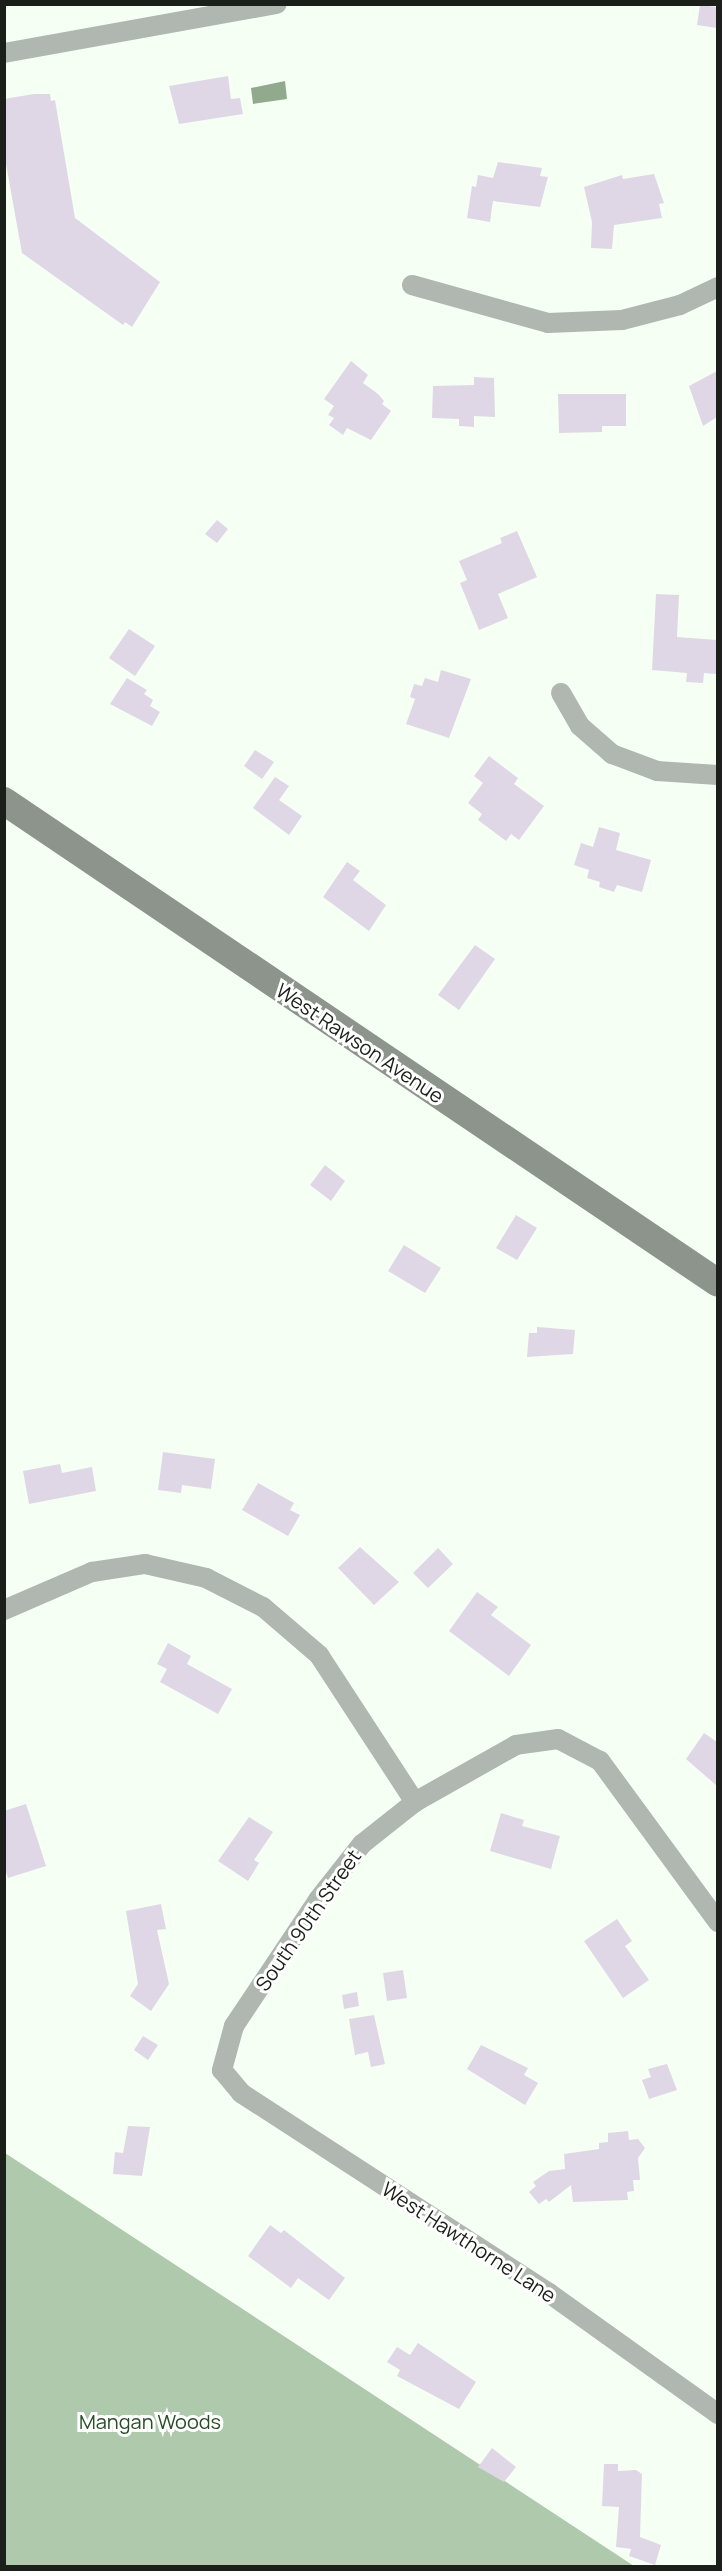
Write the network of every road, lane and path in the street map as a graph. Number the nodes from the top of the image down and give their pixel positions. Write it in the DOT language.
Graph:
graph roads {
  1 [pos="277,4"];
  2 [pos="4,53"];
  3 [pos="412,285"];
  4 [pos="717,287"];
  5 [pos="561,693"];
  6 [pos="717,775"];
  7 [pos="4,801"];
  8 [pos="717,1283"];
  9 [pos="4,1610"];
  10 [pos="415,1802"];
  11 [pos="717,1922"];
  12 [pos="222,2070"];
  13 [pos="717,2414"];
  1 -- 2 [label="street"];
  3 -- 4 [label="street"];
  5 -- 6 [label="street"];
  7 -- 8 [label="main road, West Rawson Avenue"];
  9 -- 10 [label="street"];
  10 -- 11 [label="street, South 90th Street"];
  10 -- 12 [label="street, South 90th Street"];
  12 -- 13 [label="street, West Hawthorne Lane"];
}
